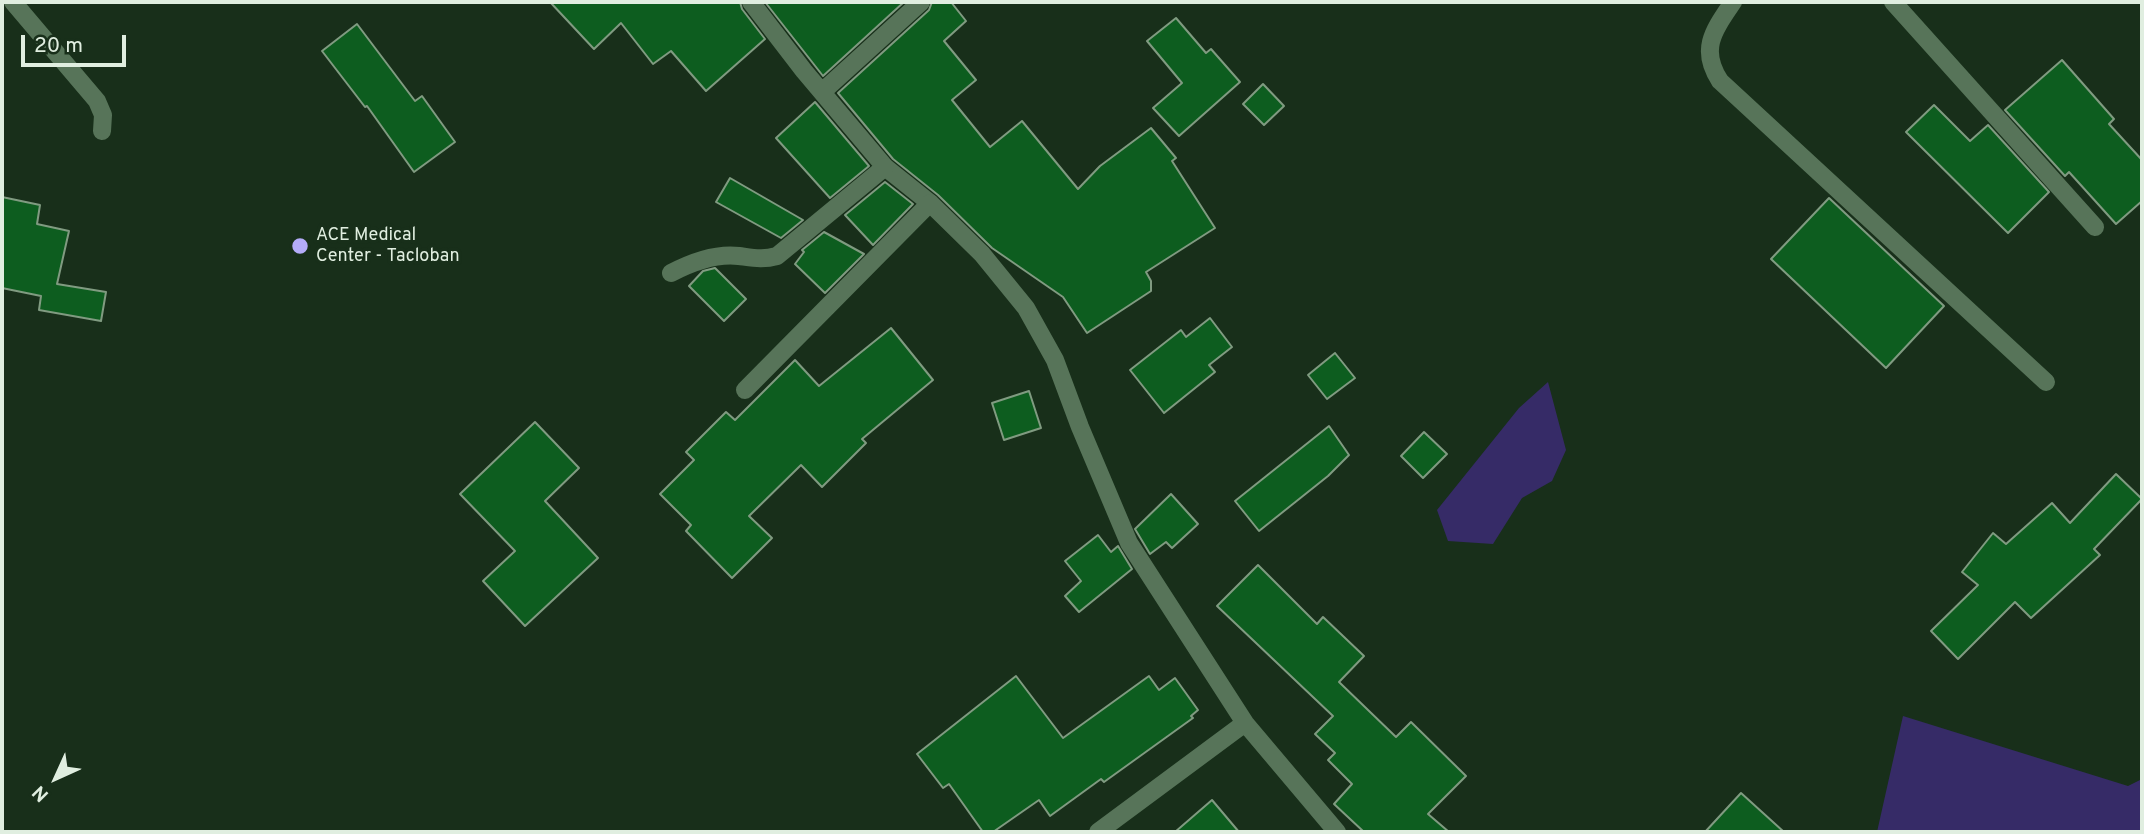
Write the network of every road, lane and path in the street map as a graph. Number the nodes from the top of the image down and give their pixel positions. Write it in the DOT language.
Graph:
graph roads {
  1 [pos="13,2"];
  2 [pos="751,2"];
  3 [pos="921,2"];
  4 [pos="1733,2"];
  5 [pos="1893,2"];
  6 [pos="822,92"];
  7 [pos="102,131"];
  8 [pos="885,167"];
  9 [pos="930,203"];
  10 [pos="2095,228"];
  11 [pos="671,272"];
  12 [pos="2046,382"];
  13 [pos="745,390"];
  14 [pos="1245,723"];
  15 [pos="1098,832"];
  16 [pos="1337,832"];
  1 -- 7 [label="street"];
  2 -- 6 [label="street"];
  3 -- 6 [label="street"];
  4 -- 12 [label="street"];
  5 -- 10 [label="street"];
  6 -- 8 [label="street"];
  8 -- 9 [label="street"];
  8 -- 11 [label="street"];
  9 -- 13 [label="street"];
  9 -- 14 [label="street"];
  14 -- 15 [label="street"];
  14 -- 16 [label="street"];
}
